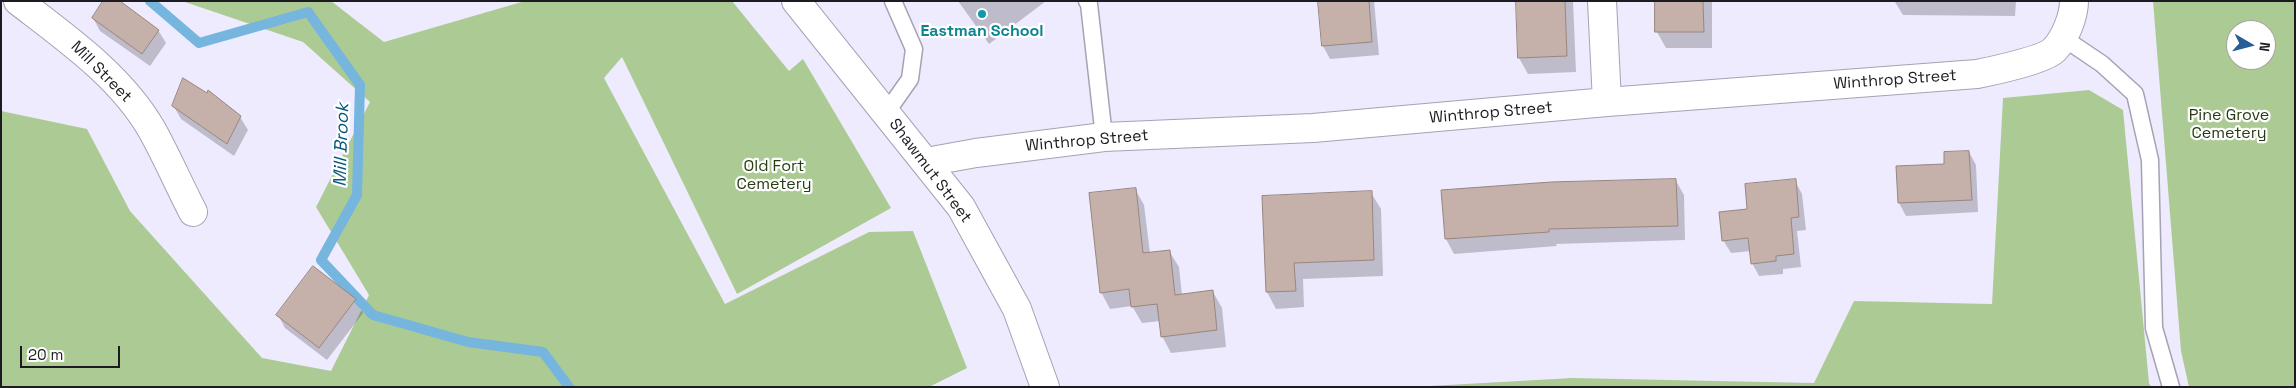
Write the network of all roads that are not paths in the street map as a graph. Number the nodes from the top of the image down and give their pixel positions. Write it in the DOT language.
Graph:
graph roads {
  1 [pos="18,1"];
  2 [pos="796,1"];
  3 [pos="893,1"];
  4 [pos="1086,1"];
  5 [pos="1602,1"];
  6 [pos="2074,1"];
  7 [pos="2058,44"];
  8 [pos="1607,102"];
  9 [pos="886,112"];
  10 [pos="1104,137"];
  11 [pos="926,162"];
  12 [pos="192,212"];
  13 [pos="1045,387"];
  14 [pos="2171,387"];
  1 -- 12 [label="street, Mill Street"];
  2 -- 9 [label="street, Shawmut Street"];
  3 -- 9 [label="lane"];
  4 -- 10 [label="lane"];
  5 -- 8 [label="street"];
  6 -- 7 [label="street"];
  7 -- 8 [label="street, Winthrop Street"];
  7 -- 14 [label="lane"];
  8 -- 10 [label="street, Winthrop Street"];
  9 -- 11 [label="street, Shawmut Street"];
  10 -- 11 [label="street, Winthrop Street"];
  11 -- 13 [label="street, Shawmut Street"];
}
